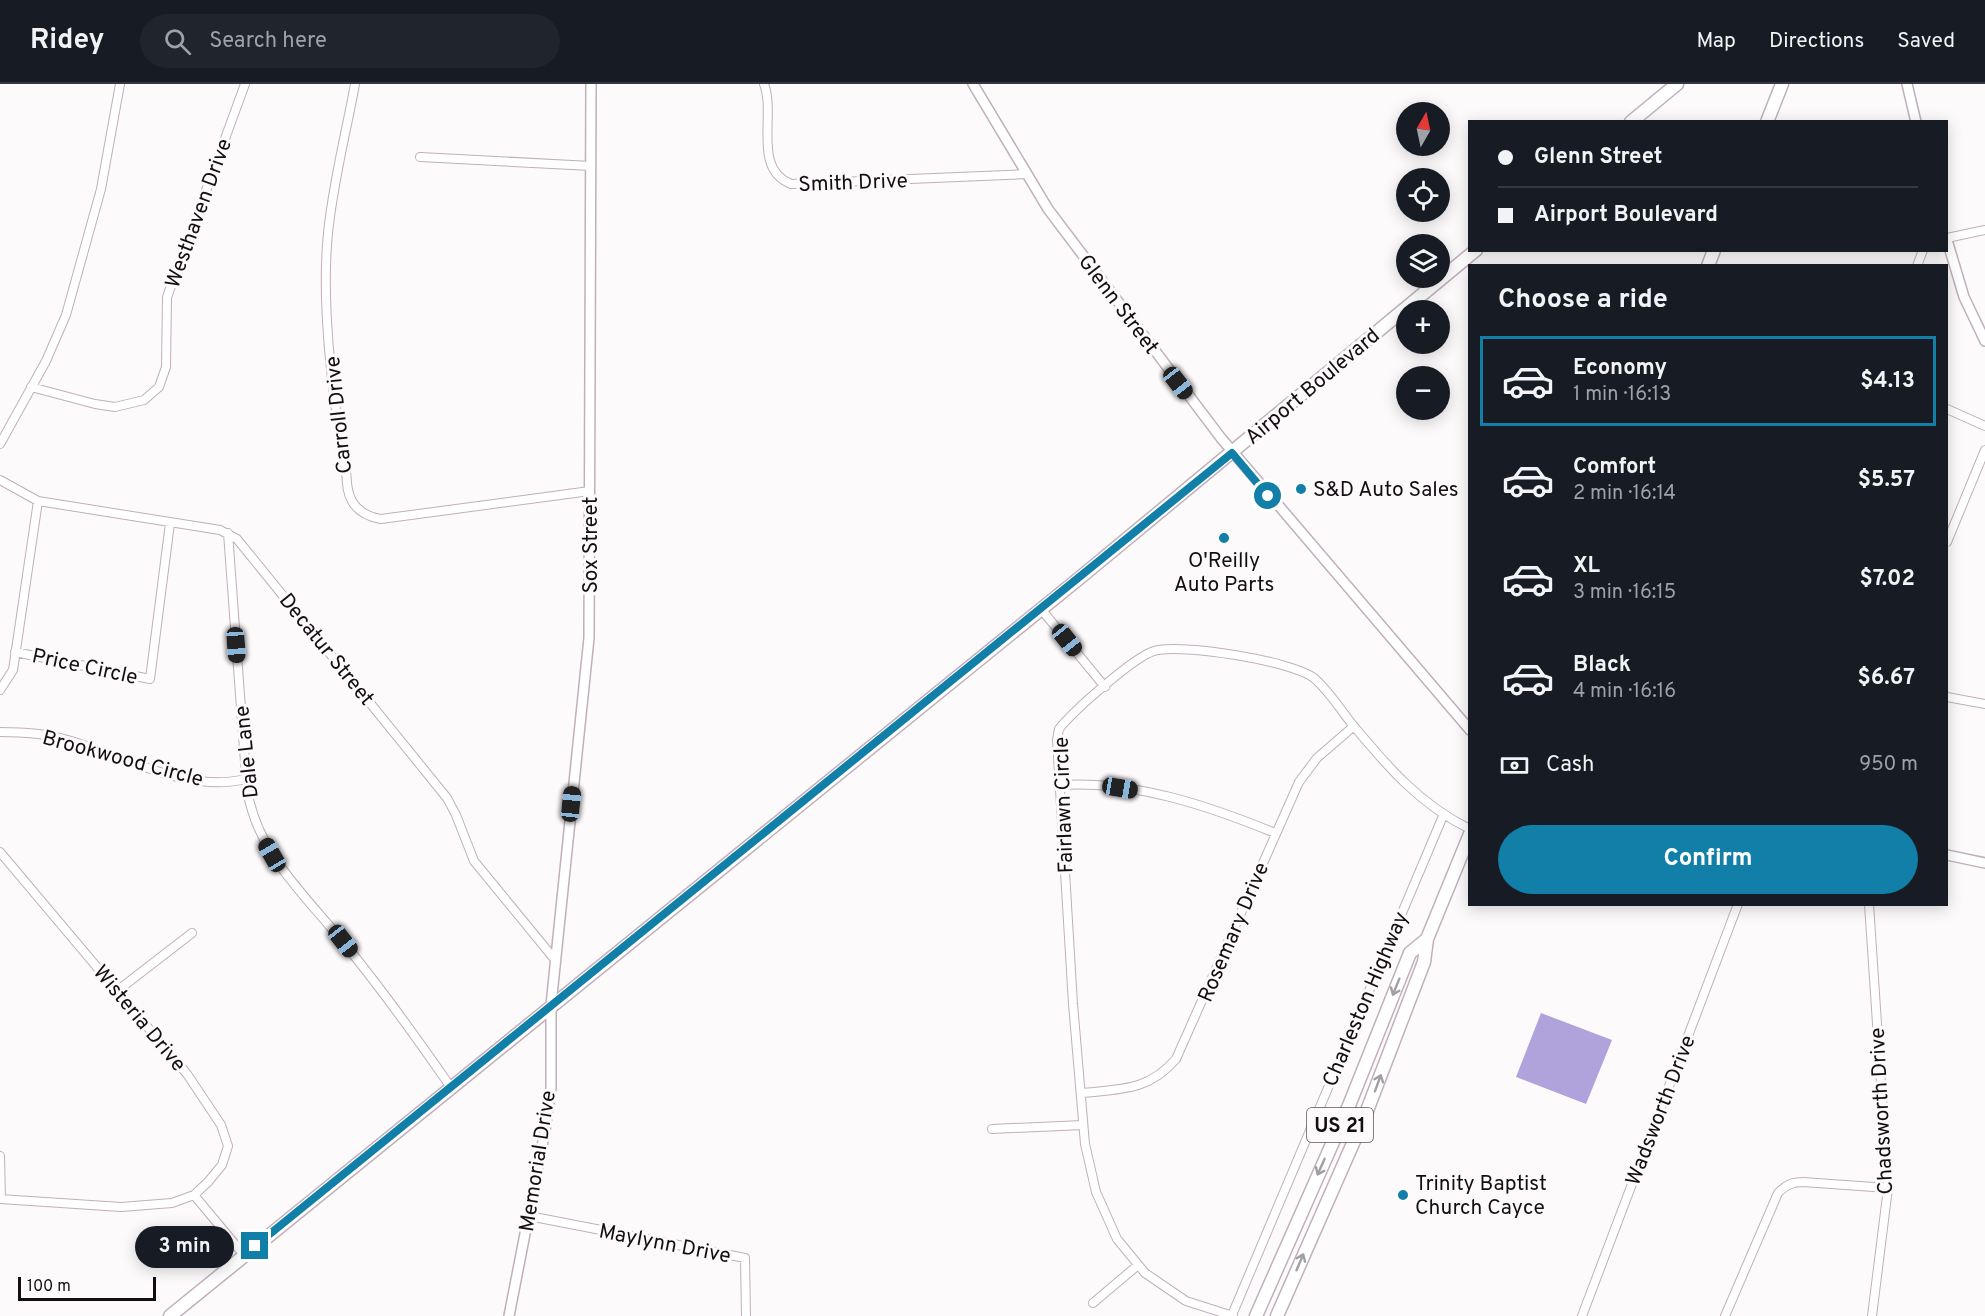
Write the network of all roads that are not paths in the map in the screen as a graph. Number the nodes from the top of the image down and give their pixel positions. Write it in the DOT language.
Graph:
graph roads {
  1 [pos="120,84"];
  2 [pos="244,84"];
  3 [pos="355,84"];
  4 [pos="591,84"];
  5 [pos="764,84"];
  6 [pos="973,84"];
  7 [pos="1677,84"];
  8 [pos="1782,84"];
  9 [pos="1907,84"];
  10 [pos="1633,120"];
  11 [pos="1768,120"];
  12 [pos="1916,120"];
  13 [pos="420,157"];
  14 [pos="591,166"];
  15 [pos="1027,174"];
  16 [pos="1985,230"];
  17 [pos="1948,239"];
  18 [pos="1948,242"];
  19 [pos="1474,252"];
  20 [pos="1985,341"];
  21 [pos="31,387"];
  22 [pos="1948,409"];
  23 [pos="1985,426"];
  24 [pos="0,444"];
  25 [pos="1985,450"];
  26 [pos="1232,453"];
  27 [pos="0,480"];
  28 [pos="590,491"];
  29 [pos="38,501"];
  30 [pos="170,523"];
  31 [pos="228,533"];
  32 [pos="1948,540"];
  33 [pos="1041,609"];
  34 [pos="15,651"];
  35 [pos="1105,687"];
  36 [pos="0,690"];
  37 [pos="1948,697"];
  38 [pos="1985,704"];
  39 [pos="1354,726"];
  40 [pos="1468,728"];
  41 [pos="0,732"];
  42 [pos="246,779"];
  43 [pos="1060,785"];
  44 [pos="1443,816"];
  45 [pos="1468,828"];
  46 [pos="1275,833"];
  47 [pos="1468,839"];
  48 [pos="0,852"];
  49 [pos="1948,855"];
  50 [pos="1985,863"];
  51 [pos="1737,906"];
  52 [pos="1869,906"];
  53 [pos="192,933"];
  54 [pos="1427,939"];
  55 [pos="556,961"];
  56 [pos="117,991"];
  57 [pos="551,1005"];
  58 [pos="450,1086"];
  59 [pos="1082,1093"];
  60 [pos="1083,1125"];
  61 [pos="992,1129"];
  62 [pos="0,1156"];
  63 [pos="1888,1188"];
  64 [pos="194,1195"];
  65 [pos="0,1199"];
  66 [pos="529,1216"];
  67 [pos="244,1255"];
  68 [pos="1138,1265"];
  69 [pos="1093,1304"];
  70 [pos="170,1316"];
  71 [pos="509,1316"];
  72 [pos="746,1316"];
  73 [pos="1232,1316"];
  74 [pos="1256,1316"];
  75 [pos="1277,1316"];
  76 [pos="1582,1316"];
  77 [pos="1725,1316"];
  78 [pos="1872,1316"];
  1 -- 21 [label="street"];
  2 -- 21 [label="street, Westhaven Drive"];
  3 -- 28 [label="street, Carroll Drive"];
  4 -- 14 [label="street, Sox Street"];
  5 -- 15 [label="street, Smith Drive"];
  6 -- 15 [label="street, Glenn Street"];
  7 -- 10 [label="main road"];
  8 -- 11 [label="main road"];
  9 -- 12 [label="street"];
  13 -- 14 [label="street"];
  14 -- 28 [label="street, Sox Street"];
  15 -- 26 [label="street, Glenn Street"];
  16 -- 17 [label="street"];
  18 -- 20 [label="street"];
  19 -- 26 [label="main road, Airport Boulevard"];
  21 -- 24 [label="street"];
  22 -- 23 [label="street"];
  25 -- 32 [label="street"];
  26 -- 33 [label="main road, Airport Boulevard"];
  26 -- 40 [label="street, Glenn Street"];
  27 -- 29 [label="street"];
  28 -- 55 [label="street, Sox Street"];
  29 -- 30 [label="street"];
  29 -- 34 [label="street, Price Circle"];
  30 -- 31 [label="street"];
  30 -- 34 [label="street, Price Circle"];
  31 -- 42 [label="street, Dale Lane"];
  31 -- 55 [label="street, Decatur Street"];
  33 -- 35 [label="street"];
  33 -- 57 [label="main road, Airport Boulevard"];
  34 -- 36 [label="street"];
  35 -- 39 [label="street, Fairlawn Circle"];
  35 -- 43 [label="street, Fairlawn Circle"];
  37 -- 38 [label="street"];
  39 -- 44 [label="street, Fairlawn Circle"];
  39 -- 46 [label="street, Rosemary Drive"];
  41 -- 42 [label="street, Brookwood Circle"];
  42 -- 58 [label="street, Dale Lane"];
  43 -- 46 [label="street"];
  43 -- 59 [label="street, Fairlawn Circle"];
  44 -- 45 [label="street, Fairlawn Circle"];
  44 -- 73 [label="street, Charleston Highway"];
  46 -- 59 [label="street, Rosemary Drive"];
  47 -- 54 [label="main road, Charleston Highway / US 21"];
  48 -- 56 [label="street, Wisteria Drive"];
  49 -- 50 [label="street"];
  51 -- 76 [label="street, Wadsworth Drive"];
  52 -- 63 [label="street, Chadsworth Drive"];
  53 -- 56 [label="street"];
  54 -- 74 [label="main road, Charleston Highway / US 21, one-way"];
  75 -- 54 [label="main road, Charleston Highway / US 21, one-way"];
  55 -- 57 [label="street, Sox Street"];
  56 -- 64 [label="street, Wisteria Drive"];
  57 -- 58 [label="main road, Airport Boulevard"];
  57 -- 66 [label="street, Memorial Drive"];
  58 -- 67 [label="main road, Airport Boulevard"];
  59 -- 60 [label="street, Fairlawn Circle"];
  60 -- 61 [label="street"];
  60 -- 68 [label="street, Fairlawn Circle"];
  62 -- 65 [label="street"];
  63 -- 77 [label="street"];
  63 -- 78 [label="street, Chadsworth Drive"];
  64 -- 65 [label="street"];
  64 -- 67 [label="street"];
  66 -- 71 [label="street, Memorial Drive"];
  66 -- 72 [label="street, Maylynn Drive"];
  67 -- 70 [label="main road, Airport Boulevard"];
  68 -- 69 [label="street"];
  68 -- 73 [label="street, Fairlawn Circle"];
}
